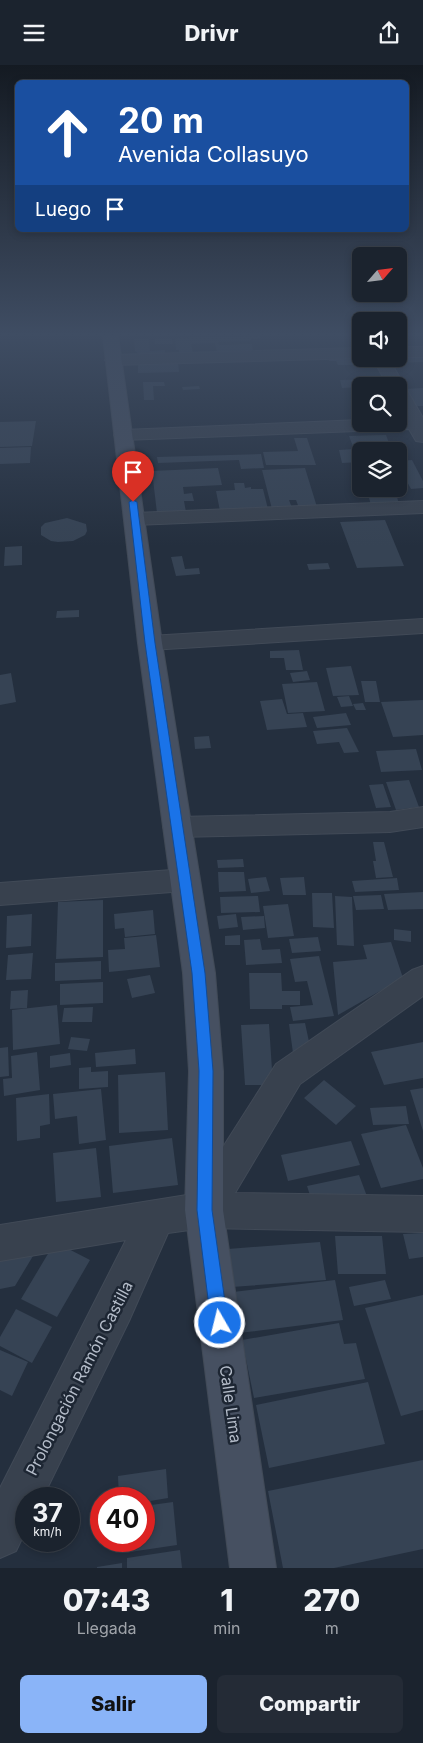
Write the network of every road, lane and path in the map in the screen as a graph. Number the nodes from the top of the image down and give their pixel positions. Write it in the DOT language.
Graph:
graph roads {
  1 [pos="119,406"];
  2 [pos="408,406"];
  3 [pos="421,428"];
  4 [pos="123,435"];
  5 [pos="423,507"];
  6 [pos="135,519"];
  7 [pos="423,626"];
  8 [pos="150,643"];
  9 [pos="423,817"];
  10 [pos="177,827"];
  11 [pos="185,880"];
  12 [pos="0,894"];
  13 [pos="423,979"];
  14 [pos="204,1210"];
  15 [pos="423,1214"];
  16 [pos="156,1219"];
  17 [pos="0,1243"];
  18 [pos="0,1535"];
  19 [pos="253,1568"];
  1 -- 4 [label="street, Calle Lima"];
  2 -- 3 [label="street"];
  3 -- 4 [label="street"];
  4 -- 6 [label="street, Calle Lima"];
  5 -- 6 [label="street"];
  6 -- 8 [label="street, Calle Lima"];
  7 -- 8 [label="street"];
  8 -- 10 [label="street, Calle Lima"];
  9 -- 10 [label="street"];
  10 -- 11 [label="street, Calle Lima"];
  11 -- 12 [label="street"];
  11 -- 14 [label="street, Calle Lima"];
  13 -- 14 [label="street"];
  14 -- 15 [label="street"];
  14 -- 16 [label="street"];
  14 -- 19 [label="street, Calle Lima"];
  16 -- 17 [label="street"];
  16 -- 18 [label="street, Prolongación Ramón Castilla"];
}
